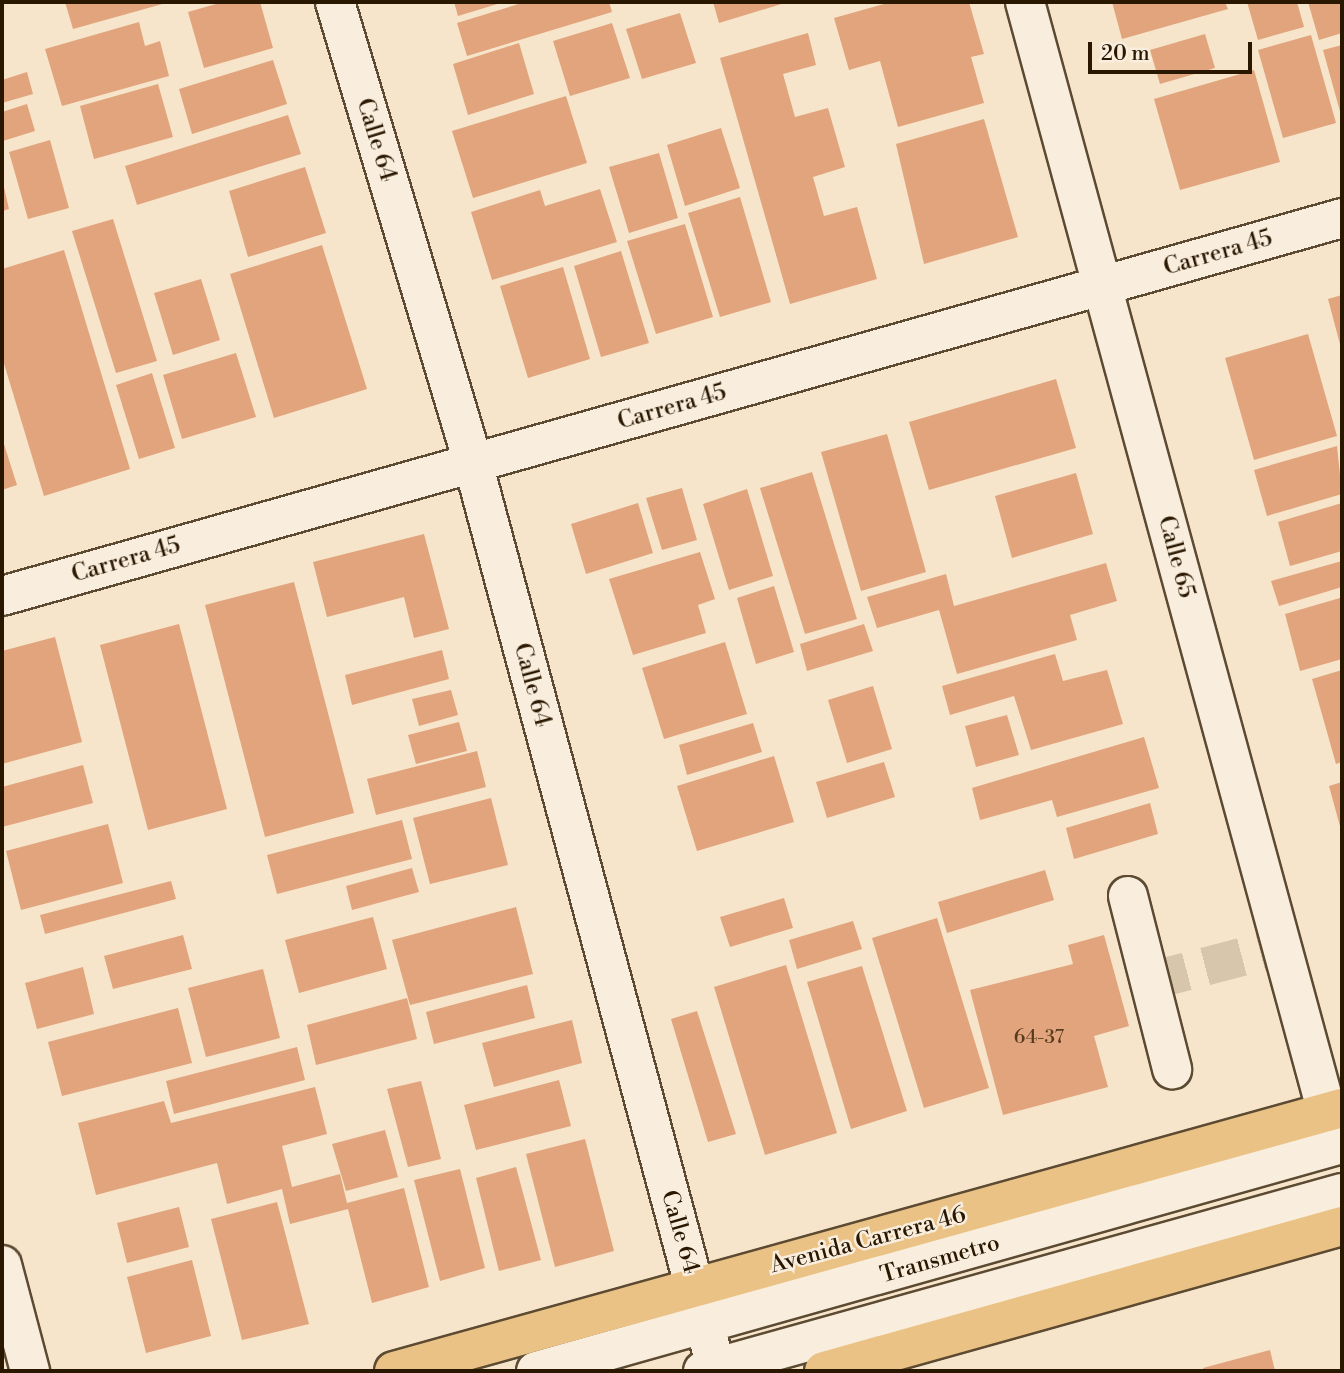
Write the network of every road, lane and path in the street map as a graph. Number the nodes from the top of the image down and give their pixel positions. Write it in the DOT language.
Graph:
graph roads {
  1 [pos="335,2"];
  2 [pos="1025,2"];
  3 [pos="1342,218"];
  4 [pos="1102,286"];
  5 [pos="472,463"];
  6 [pos="2,596"];
  7 [pos="1128,896"];
  8 [pos="1172,1069"];
  9 [pos="1337,1122"];
  10 [pos="1342,1193"];
  11 [pos="1342,1226"];
  12 [pos="2,1265"];
  13 [pos="695,1287"];
  14 [pos="704,1325"];
  15 [pos="712,1370"];
  16 [pos="30,1371"];
  17 [pos="394,1371"];
  18 [pos="536,1371"];
  19 [pos="824,1371"];
  1 -- 5 [label="street, Calle 64"];
  2 -- 4 [label="street, Calle 65"];
  3 -- 4 [label="street, Carrera 45"];
  4 -- 5 [label="street, Carrera 45"];
  4 -- 9 [label="street, Calle 65"];
  5 -- 6 [label="street, Carrera 45"];
  5 -- 13 [label="street, Calle 64"];
  7 -- 8 [label="street"];
  9 -- 13 [label="main road, Avenida Carrera 46"];
  9 -- 14 [label="street, Transmetro"];
  10 -- 15 [label="street, Transmetro"];
  11 -- 19 [label="main road"];
  12 -- 16 [label="street"];
  13 -- 14 [label="street, Calle 64"];
  13 -- 17 [label="main road, Avenida Carrera 46"];
  14 -- 15 [label="street, Calle 64"];
  14 -- 18 [label="street, Transmetro"];
}
